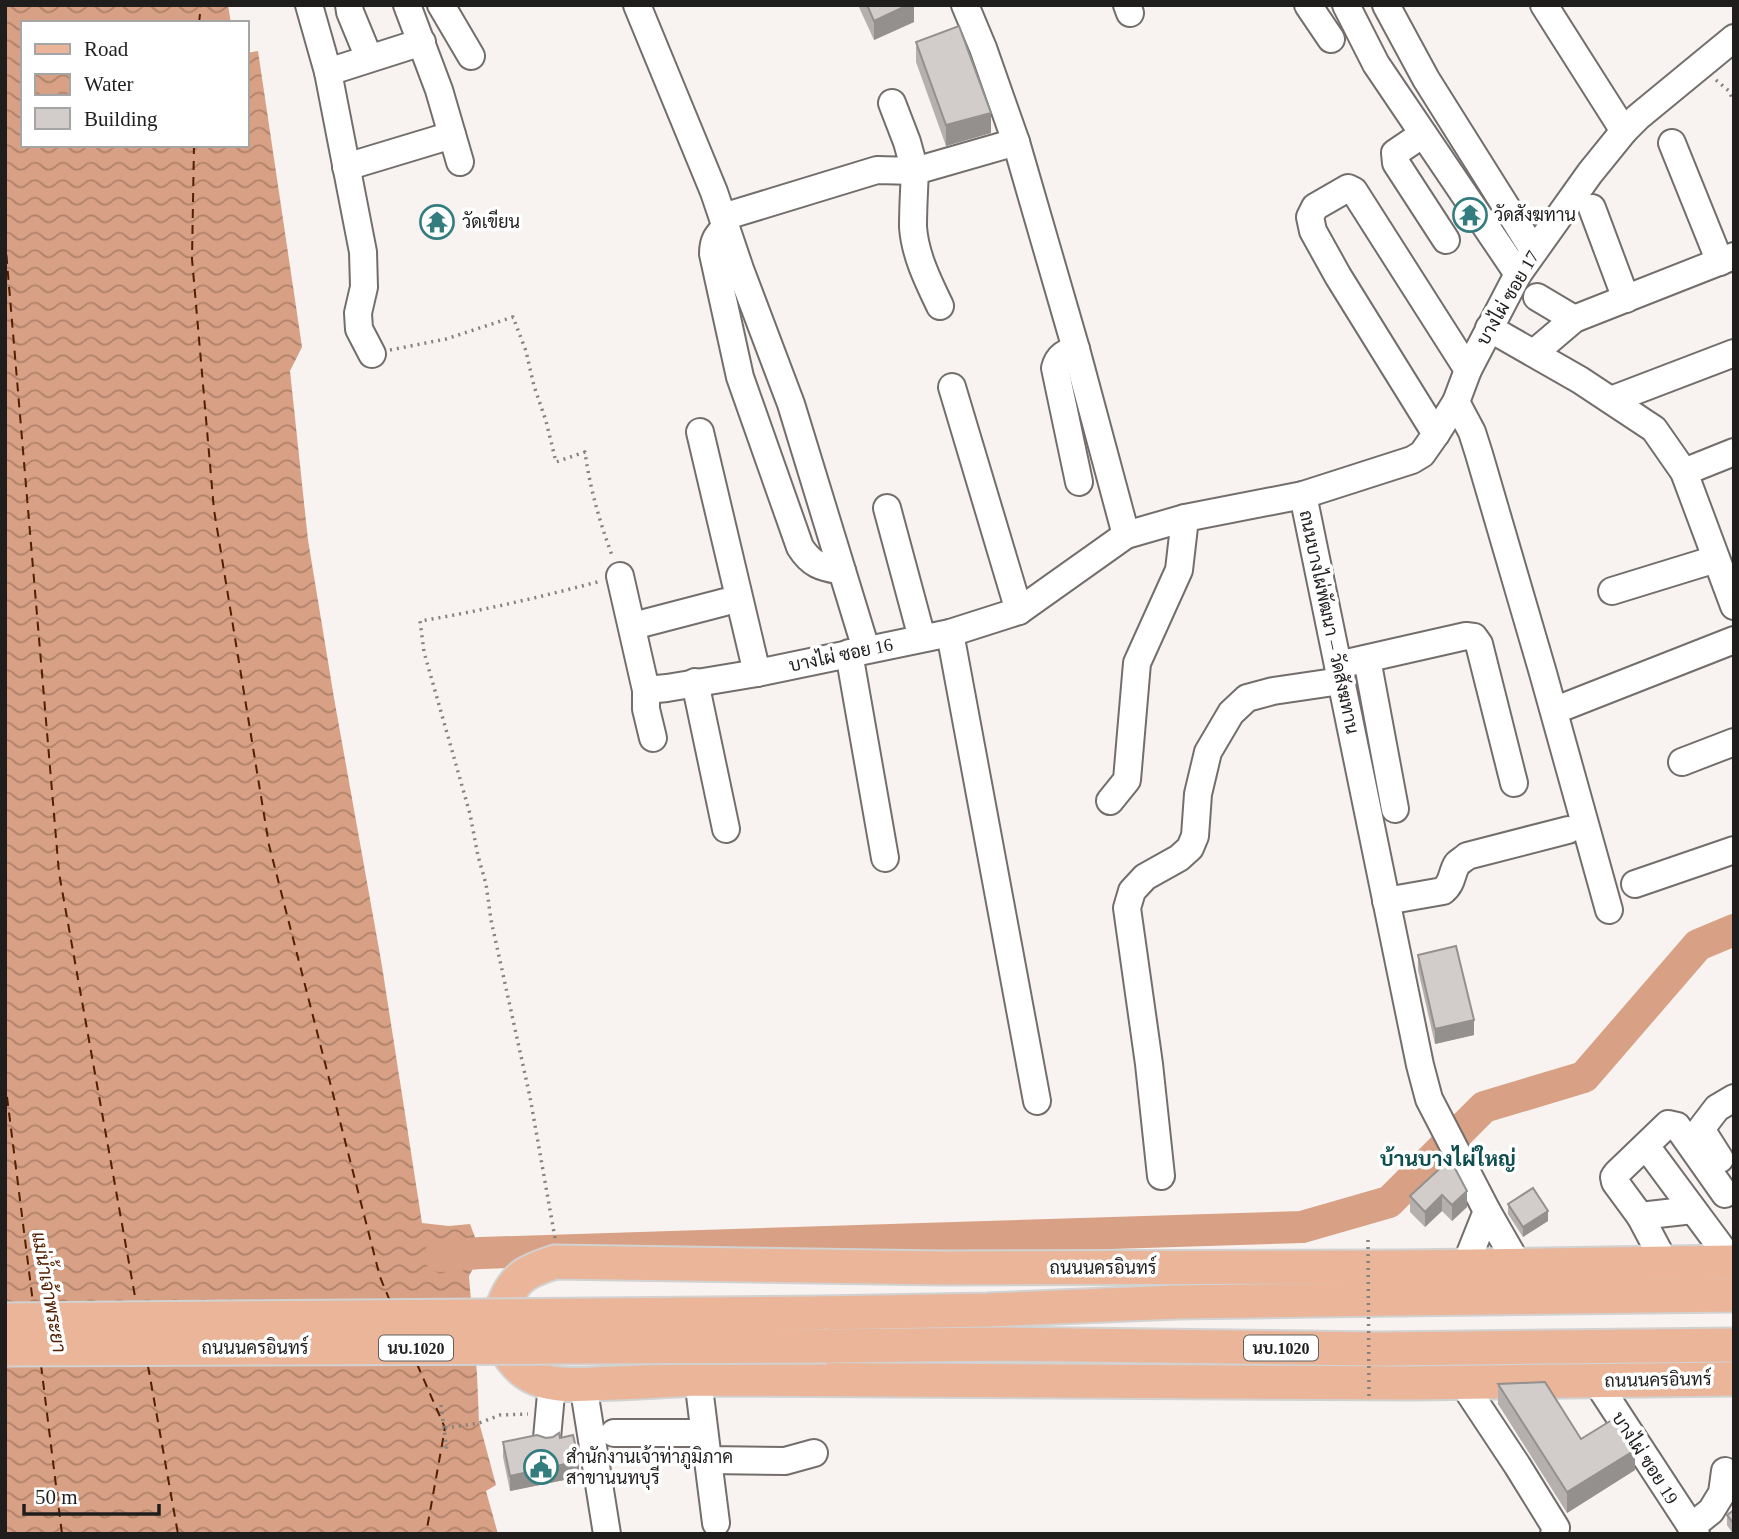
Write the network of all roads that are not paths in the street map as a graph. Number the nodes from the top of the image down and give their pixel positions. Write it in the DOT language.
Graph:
graph roads {
  1 [pos="309,5"];
  2 [pos="349,5"];
  3 [pos="407,5"];
  4 [pos="442,5"];
  5 [pos="637,5"];
  6 [pos="965,5"];
  7 [pos="1308,5"];
  8 [pos="1346,5"];
  9 [pos="1387,5"];
  10 [pos="1544,5"];
  11 [pos="1734,38"];
  12 [pos="1331,39"];
  13 [pos="422,42"];
  14 [pos="471,56"];
  15 [pos="369,58"];
  16 [pos="328,72"];
  17 [pos="892,103"];
  18 [pos="1624,131"];
  19 [pos="1423,134"];
  20 [pos="452,135"];
  21 [pos="1016,142"];
  22 [pos="1672,143"];
  23 [pos="460,162"];
  24 [pos="346,167"];
  25 [pos="915,171"];
  26 [pos="1592,208"];
  27 [pos="725,222"];
  28 [pos="1446,240"];
  29 [pos="1534,251"];
  30 [pos="1727,259"];
  31 [pos="1518,274"];
  32 [pos="730,275"];
  33 [pos="1537,297"];
  34 [pos="1626,299"];
  35 [pos="940,306"];
  36 [pos="1574,319"];
  37 [pos="1489,328"];
  38 [pos="1076,349"];
  39 [pos="379,352"];
  40 [pos="1534,353"];
  41 [pos="1734,353"];
  42 [pos="775,360"];
  43 [pos="1468,370"];
  44 [pos="740,377"];
  45 [pos="952,387"];
  46 [pos="1611,400"];
  47 [pos="1456,402"];
  48 [pos="700,432"];
  49 [pos="1436,434"];
  50 [pos="1734,452"];
  51 [pos="809,461"];
  52 [pos="773,472"];
  53 [pos="1684,472"];
  54 [pos="1079,482"];
  55 [pos="1303,495"];
  56 [pos="887,508"];
  57 [pos="1185,518"];
  58 [pos="1126,535"];
  59 [pos="1723,563"];
  60 [pos="842,571"];
  61 [pos="620,576"];
  62 [pos="1612,592"];
  63 [pos="725,602"];
  64 [pos="1734,606"];
  65 [pos="1019,611"];
  66 [pos="633,626"];
  67 [pos="950,633"];
  68 [pos="922,638"];
  69 [pos="1734,640"];
  70 [pos="858,651"];
  71 [pos="1367,659"];
  72 [pos="757,673"];
  73 [pos="1339,673"];
  74 [pos="695,682"];
  75 [pos="646,690"];
  76 [pos="1566,706"];
  77 [pos="653,738"];
  78 [pos="1734,742"];
  79 [pos="1682,762"];
  80 [pos="1514,783"];
  81 [pos="1110,800"];
  82 [pos="1395,809"];
  83 [pos="726,829"];
  84 [pos="1568,830"];
  85 [pos="1734,850"];
  86 [pos="885,858"];
  87 [pos="1636,884"];
  88 [pos="1386,901"];
  89 [pos="1609,910"];
  90 [pos="1734,1098"];
  91 [pos="1037,1101"];
  92 [pos="1646,1146"];
  93 [pos="1692,1148"];
  94 [pos="1663,1170"];
  95 [pos="1161,1176"];
  96 [pos="1729,1187"];
  97 [pos="1487,1210"];
  98 [pos="1693,1210"];
  99 [pos="1640,1216"];
  100 [pos="1733,1262"];
  101 [pos="1665,1263"];
  102 [pos="1518,1265"];
  103 [pos="1430,1266"];
  104 [pos="1465,1266"];
  105 [pos="1734,1296"];
  106 [pos="1316,1300"];
  107 [pos="5,1321"];
  108 [pos="1734,1345"];
  109 [pos="5,1349"];
  110 [pos="698,1379"];
  111 [pos="1734,1379"];
  112 [pos="1596,1381"];
  113 [pos="1462,1382"];
  114 [pos="567,1384"];
  115 [pos="614,1433"];
  116 [pos="704,1433"];
  117 [pos="547,1438"];
  118 [pos="814,1453"];
  119 [pos="708,1460"];
  120 [pos="1725,1471"];
  121 [pos="716,1522"];
  122 [pos="1693,1531"];
  123 [pos="607,1534"];
  124 [pos="1554,1534"];
  1 -- 16 [label="street"];
  2 -- 15 [label="street"];
  3 -- 13 [label="street"];
  4 -- 14 [label="street"];
  5 -- 27 [label="street"];
  6 -- 21 [label="street"];
  7 -- 12 [label="street"];
  8 -- 19 [label="street"];
  9 -- 29 [label="street"];
  10 -- 18 [label="street"];
  11 -- 18 [label="street, บางไผ่ ซอย 17"];
  13 -- 15 [label="street"];
  13 -- 20 [label="street"];
  15 -- 16 [label="street"];
  16 -- 24 [label="street"];
  17 -- 25 [label="street"];
  18 -- 29 [label="street, บางไผ่ ซอย 17"];
  19 -- 28 [label="street"];
  19 -- 31 [label="street"];
  20 -- 23 [label="street"];
  20 -- 24 [label="street"];
  21 -- 25 [label="street"];
  21 -- 38 [label="street"];
  22 -- 30 [label="street"];
  24 -- 39 [label="street"];
  25 -- 27 [label="street"];
  25 -- 35 [label="street"];
  26 -- 34 [label="street"];
  27 -- 32 [label="street"];
  29 -- 31 [label="street, บางไผ่ ซอย 17"];
  30 -- 34 [label="street"];
  31 -- 37 [label="street, บางไผ่ ซอย 17"];
  32 -- 42 [label="street"];
  32 -- 44 [label="street"];
  33 -- 36 [label="street"];
  34 -- 36 [label="street"];
  36 -- 40 [label="street"];
  37 -- 40 [label="street"];
  37 -- 43 [label="street, บางไผ่ ซอย 17"];
  38 -- 54 [label="street"];
  38 -- 58 [label="street"];
  40 -- 46 [label="street"];
  41 -- 46 [label="street"];
  42 -- 44 [label="street"];
  42 -- 51 [label="street"];
  43 -- 47 [label="street, บางไผ่ ซอย 17"];
  43 -- 49 [label="street"];
  44 -- 52 [label="street"];
  45 -- 65 [label="street"];
  46 -- 53 [label="street"];
  47 -- 49 [label="street, บางไผ่ ซอย 17"];
  47 -- 89 [label="street"];
  48 -- 72 [label="street"];
  49 -- 55 [label="street, บางไผ่ ซอย 17"];
  50 -- 53 [label="street"];
  51 -- 52 [label="street"];
  51 -- 60 [label="street"];
  52 -- 60 [label="street"];
  53 -- 59 [label="street"];
  55 -- 57 [label="street, ถนนบางไผ่พัฒนา – วัดสังฆทาน"];
  55 -- 73 [label="street, ถนนบางไผ่พัฒนา – วัดสังฆทาน"];
  56 -- 68 [label="street"];
  57 -- 58 [label="street, ถนนบางไผ่พัฒนา – วัดสังฆทาน"];
  57 -- 81 [label="street"];
  58 -- 65 [label="street, บางไผ่ ซอย 16"];
  59 -- 62 [label="street"];
  59 -- 64 [label="street"];
  60 -- 70 [label="street"];
  61 -- 66 [label="street"];
  63 -- 66 [label="street"];
  65 -- 67 [label="street, บางไผ่ ซอย 16"];
  66 -- 75 [label="street"];
  67 -- 68 [label="street, บางไผ่ ซอย 16"];
  67 -- 91 [label="street"];
  68 -- 70 [label="street, บางไผ่ ซอย 16"];
  69 -- 76 [label="street"];
  70 -- 72 [label="street, บางไผ่ ซอย 16"];
  70 -- 86 [label="street"];
  71 -- 73 [label="street"];
  71 -- 80 [label="street"];
  71 -- 82 [label="street"];
  72 -- 74 [label="street, บางไผ่ ซอย 16"];
  73 -- 88 [label="street, ถนนบางไผ่พัฒนา – วัดสังฆทาน"];
  73 -- 95 [label="street"];
  74 -- 75 [label="street, บางไผ่ ซอย 16"];
  74 -- 83 [label="street"];
  75 -- 77 [label="street"];
  78 -- 79 [label="street"];
  84 -- 88 [label="street"];
  85 -- 87 [label="street"];
  88 -- 97 [label="street, ถนนบางไผ่พัฒนา – วัดสังฆทาน"];
  90 -- 96 [label="street"];
  92 -- 93 [label="street"];
  92 -- 94 [label="street"];
  92 -- 99 [label="street"];
  93 -- 94 [label="street"];
  93 -- 96 [label="street"];
  94 -- 98 [label="street"];
  97 -- 102 [label="street, ถนนบางไผ่พัฒนา – วัดสังฆทาน"];
  97 -- 104 [label="street"];
  98 -- 99 [label="street"];
  98 -- 100 [label="street"];
  99 -- 101 [label="street"];
  100 -- 101 [label="main road, ถนนนครอินทร์ / นบ.1020"];
  101 -- 102 [label="main road, ถนนนครอินทร์ / นบ.1020"];
  102 -- 104 [label="main road, ถนนนครอินทร์ / นบ.1020"];
  103 -- 104 [label="main road, ถนนนครอินทร์ / นบ.1020"];
  103 -- 106 [label="main road"];
  103 -- 114 [label="main road, ถนนนครอินทร์ / นบ.1020"];
  105 -- 106 [label="main road, ถนนนครอินทร์ / นบ.1020"];
  106 -- 107 [label="main road, ถนนนครอินทร์ / นบ.1020, bridge"];
  108 -- 109 [label="main road, ถนนนครอินทร์ / นบ.1020, bridge"];
  110 -- 113 [label="main road, ถนนนครอินทร์ / นบ.1020"];
  110 -- 114 [label="main road, ถนนนครอินทร์ / นบ.1020"];
  110 -- 116 [label="street"];
  111 -- 112 [label="main road, ถนนนครอินทร์ / นบ.1020"];
  112 -- 113 [label="main road, ถนนนครอินทร์ / นบ.1020"];
  112 -- 122 [label="street, บางไผ่ ซอย 19"];
  113 -- 124 [label="street"];
  114 -- 117 [label="street"];
  114 -- 123 [label="street"];
  115 -- 116 [label="street"];
  116 -- 119 [label="street"];
  118 -- 119 [label="street"];
  119 -- 121 [label="street"];
  120 -- 122 [label="street"];
}
